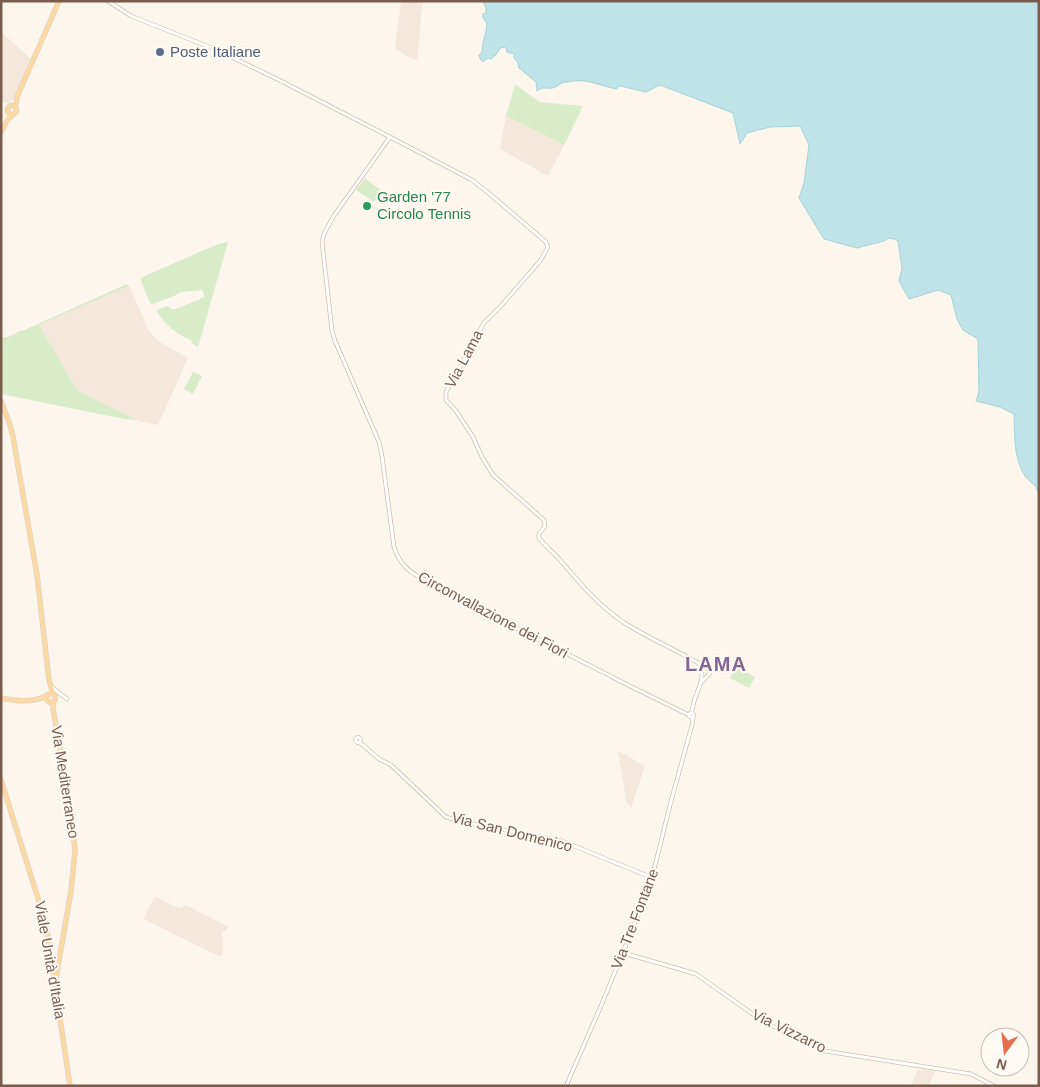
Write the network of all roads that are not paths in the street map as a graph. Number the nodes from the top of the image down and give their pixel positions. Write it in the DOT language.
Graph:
graph roads {
  1 [pos="58,1"];
  2 [pos="108,1"];
  3 [pos="1,132"];
  4 [pos="390,137"];
  5 [pos="1,401"];
  6 [pos="697,661"];
  7 [pos="50,682"];
  8 [pos="701,683"];
  9 [pos="53,694"];
  10 [pos="47,695"];
  11 [pos="1,698"];
  12 [pos="67,699"];
  13 [pos="53,701"];
  14 [pos="691,715"];
  15 [pos="359,741"];
  16 [pos="1,780"];
  17 [pos="652,878"];
  18 [pos="623,952"];
  19 [pos="59,959"];
  20 [pos="52,960"];
  21 [pos="55,982"];
  22 [pos="70,1086"];
  23 [pos="566,1086"];
  24 [pos="994,1086"];
  1 -- 3 [label="main road"];
  2 -- 4 [label="street"];
  4 -- 6 [label="street, Via Lama"];
  4 -- 14 [label="street, Circonvallazione dei Fiori"];
  5 -- 7 [label="main road"];
  6 -- 8 [label="street"];
  6 -- 8 [label="street, Via Tre Fontane"];
  7 -- 9 [label="main road"];
  7 -- 10 [label="main road"];
  7 -- 12 [label="street"];
  8 -- 14 [label="street, Via Tre Fontane"];
  9 -- 10 [label="main road"];
  9 -- 13 [label="main road"];
  10 -- 11 [label="main road"];
  10 -- 13 [label="main road"];
  13 -- 19 [label="main road, Via Mediterraneo"];
  14 -- 17 [label="street, Via Tre Fontane"];
  15 -- 17 [label="street, Via San Domenico"];
  16 -- 20 [label="main road, Viale Unità d'Italia"];
  17 -- 18 [label="street, Via Tre Fontane"];
  18 -- 23 [label="street, Via Tre Fontane"];
  18 -- 24 [label="street, Via Vizzarro"];
  19 -- 20 [label="main road"];
  19 -- 21 [label="main road, Via Mediterraneo"];
  20 -- 21 [label="main road, Viale Unità d'Italia"];
  21 -- 22 [label="main road, Viale Unità d'Italia"];
}
